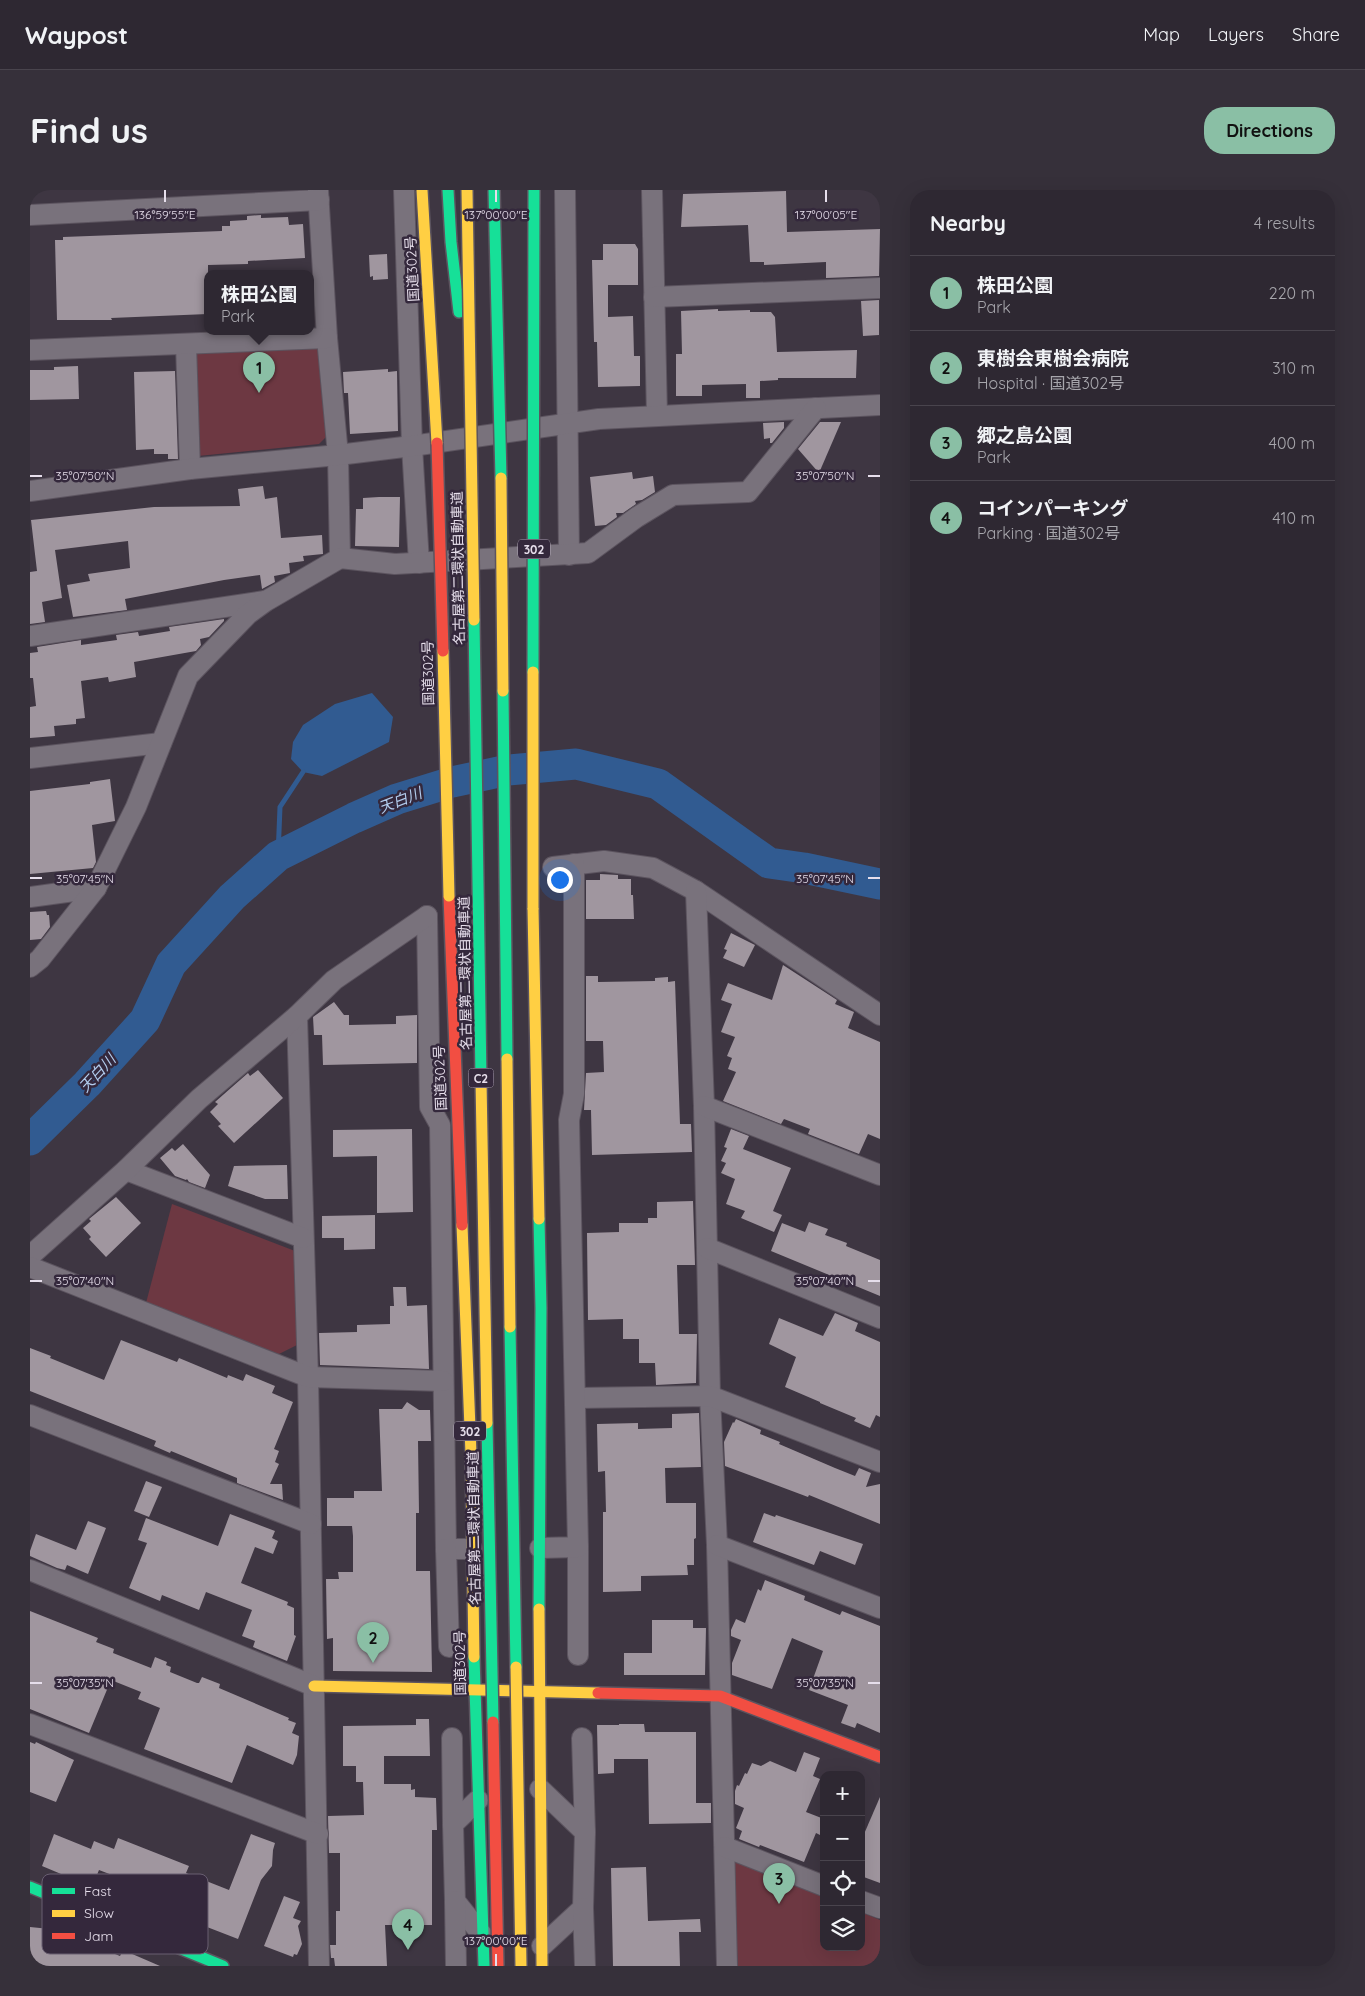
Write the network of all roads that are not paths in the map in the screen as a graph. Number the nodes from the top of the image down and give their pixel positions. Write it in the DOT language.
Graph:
graph roads {
  1 [pos="404,190"];
  2 [pos="422,190"];
  3 [pos="448,190"];
  4 [pos="467,190"];
  5 [pos="494,190"];
  6 [pos="534,190"];
  7 [pos="565,190"];
  8 [pos="652,190"];
  9 [pos="318,195"];
  10 [pos="30,215"];
  11 [pos="506,234"];
  12 [pos="880,288"];
  13 [pos="654,297"];
  14 [pos="327,338"];
  15 [pos="186,344"];
  16 [pos="30,350"];
  17 [pos="499,384"];
  18 [pos="880,405"];
  19 [pos="470,408"];
  20 [pos="816,408"];
  21 [pos="657,416"];
  22 [pos="566,424"];
  23 [pos="412,446"];
  24 [pos="338,455"];
  25 [pos="190,469"];
  26 [pos="30,491"];
  27 [pos="568,555"];
  28 [pos="340,558"];
  29 [pos="419,563"];
  30 [pos="266,600"];
  31 [pos="30,636"];
  32 [pos="161,743"];
  33 [pos="30,758"];
  34 [pos="574,864"];
  35 [pos="553,867"];
  36 [pos="96,888"];
  37 [pos="696,891"];
  38 [pos="30,897"];
  39 [pos="30,967"];
  40 [pos="880,1015"];
  41 [pos="297,1016"];
  42 [pos="704,1106"];
  43 [pos="126,1170"];
  44 [pos="880,1174"];
  45 [pos="303,1238"];
  46 [pos="707,1248"];
  47 [pos="30,1256"];
  48 [pos="30,1267"];
  49 [pos="880,1318"];
  50 [pos="308,1377"];
  51 [pos="443,1381"];
  52 [pos="710,1396"];
  53 [pos="576,1398"];
  54 [pos="30,1416"];
  55 [pos="880,1462"];
  56 [pos="311,1524"];
  57 [pos="717,1545"];
  58 [pos="578,1547"];
  59 [pos="540,1548"];
  60 [pos="446,1549"];
  61 [pos="472,1549"];
  62 [pos="30,1570"];
  63 [pos="880,1608"];
  64 [pos="449,1647"];
  65 [pos="578,1655"];
  66 [pos="314,1686"];
  67 [pos="475,1691"];
  68 [pos="539,1693"];
  69 [pos="720,1696"];
  70 [pos="30,1724"];
  71 [pos="452,1738"];
  72 [pos="582,1738"];
  73 [pos="880,1757"];
  74 [pos="540,1789"];
  75 [pos="478,1800"];
  76 [pos="453,1824"];
  77 [pos="585,1832"];
  78 [pos="318,1834"];
  79 [pos="725,1847"];
  80 [pos="820,1884"];
  81 [pos="30,1887"];
  82 [pos="42,1892"];
  83 [pos="455,1901"];
  84 [pos="865,1902"];
  85 [pos="583,1908"];
  86 [pos="880,1908"];
  87 [pos="483,1936"];
  88 [pos="195,1954"];
  89 [pos="542,1956"];
  90 [pos="224,1966"];
  91 [pos="319,1966"];
  92 [pos="456,1966"];
  93 [pos="484,1966"];
  94 [pos="498,1966"];
  95 [pos="521,1966"];
  96 [pos="585,1966"];
  97 [pos="727,1966"];
  1 -- 23 [label="street"];
  2 -- 61 [label="main road, 国道302号 / 302, bridge"];
  3 -- 19 [label="main road, bridge"];
  4 -- 19 [label="main road, 名古屋第二環状自動車道 / C2, bridge"];
  5 -- 17 [label="main road, C2, bridge"];
  6 -- 59 [label="main road, 302, bridge"];
  7 -- 22 [label="street"];
  8 -- 13 [label="street"];
  9 -- 10 [label="street"];
  9 -- 14 [label="street"];
  11 -- 17 [label="main road, bridge"];
  12 -- 13 [label="street"];
  13 -- 21 [label="street"];
  14 -- 15 [label="street"];
  14 -- 24 [label="street"];
  15 -- 16 [label="street"];
  15 -- 25 [label="street"];
  17 -- 95 [label="main road, C2, bridge"];
  18 -- 20 [label="street"];
  19 -- 94 [label="main road, 名古屋第二環状自動車道 / C2, bridge"];
  20 -- 21 [label="street"];
  20 -- 27 [label="street"];
  21 -- 22 [label="street"];
  22 -- 23 [label="street"];
  22 -- 27 [label="street"];
  23 -- 24 [label="street"];
  23 -- 29 [label="street"];
  24 -- 25 [label="street"];
  24 -- 28 [label="street"];
  25 -- 26 [label="street"];
  27 -- 29 [label="street"];
  28 -- 29 [label="street"];
  28 -- 30 [label="street"];
  30 -- 31 [label="street"];
  30 -- 32 [label="street"];
  32 -- 33 [label="street"];
  32 -- 36 [label="street"];
  34 -- 35 [label="street"];
  34 -- 37 [label="street"];
  34 -- 53 [label="street"];
  36 -- 38 [label="street"];
  36 -- 39 [label="street"];
  37 -- 40 [label="street"];
  37 -- 42 [label="street"];
  41 -- 43 [label="street"];
  41 -- 45 [label="street"];
  41 -- 51 [label="street"];
  42 -- 44 [label="street"];
  42 -- 46 [label="street"];
  43 -- 45 [label="street"];
  43 -- 47 [label="street"];
  45 -- 50 [label="street"];
  46 -- 49 [label="street"];
  46 -- 52 [label="street"];
  48 -- 50 [label="street"];
  50 -- 51 [label="street"];
  50 -- 56 [label="street"];
  51 -- 60 [label="street"];
  52 -- 53 [label="street"];
  52 -- 55 [label="street"];
  52 -- 57 [label="street"];
  53 -- 58 [label="street"];
  54 -- 56 [label="street"];
  56 -- 66 [label="street"];
  57 -- 63 [label="street"];
  57 -- 69 [label="street"];
  58 -- 59 [label="street"];
  58 -- 65 [label="street"];
  59 -- 68 [label="main road, 302"];
  60 -- 61 [label="street"];
  60 -- 64 [label="street"];
  61 -- 67 [label="main road, 国道302号 / 302"];
  62 -- 66 [label="street"];
  66 -- 67 [label="main road"];
  66 -- 78 [label="street"];
  67 -- 68 [label="main road"];
  67 -- 75 [label="main road, 国道302号 / 302"];
  68 -- 69 [label="main road"];
  68 -- 74 [label="main road, 302"];
  69 -- 73 [label="main road"];
  69 -- 79 [label="street"];
  70 -- 78 [label="street"];
  71 -- 76 [label="street"];
  72 -- 77 [label="street"];
  74 -- 77 [label="street"];
  74 -- 89 [label="main road, 302"];
  75 -- 76 [label="street"];
  75 -- 87 [label="main road, 国道302号 / 302"];
  76 -- 83 [label="street"];
  77 -- 85 [label="street"];
  78 -- 91 [label="street"];
  79 -- 80 [label="street"];
  79 -- 97 [label="street"];
  81 -- 82 [label="main road"];
  83 -- 87 [label="street"];
  83 -- 92 [label="street"];
  84 -- 86 [label="street"];
  85 -- 89 [label="street"];
  85 -- 96 [label="street"];
  87 -- 93 [label="main road, 国道302号 / 302"];
  88 -- 90 [label="main road"];
}
